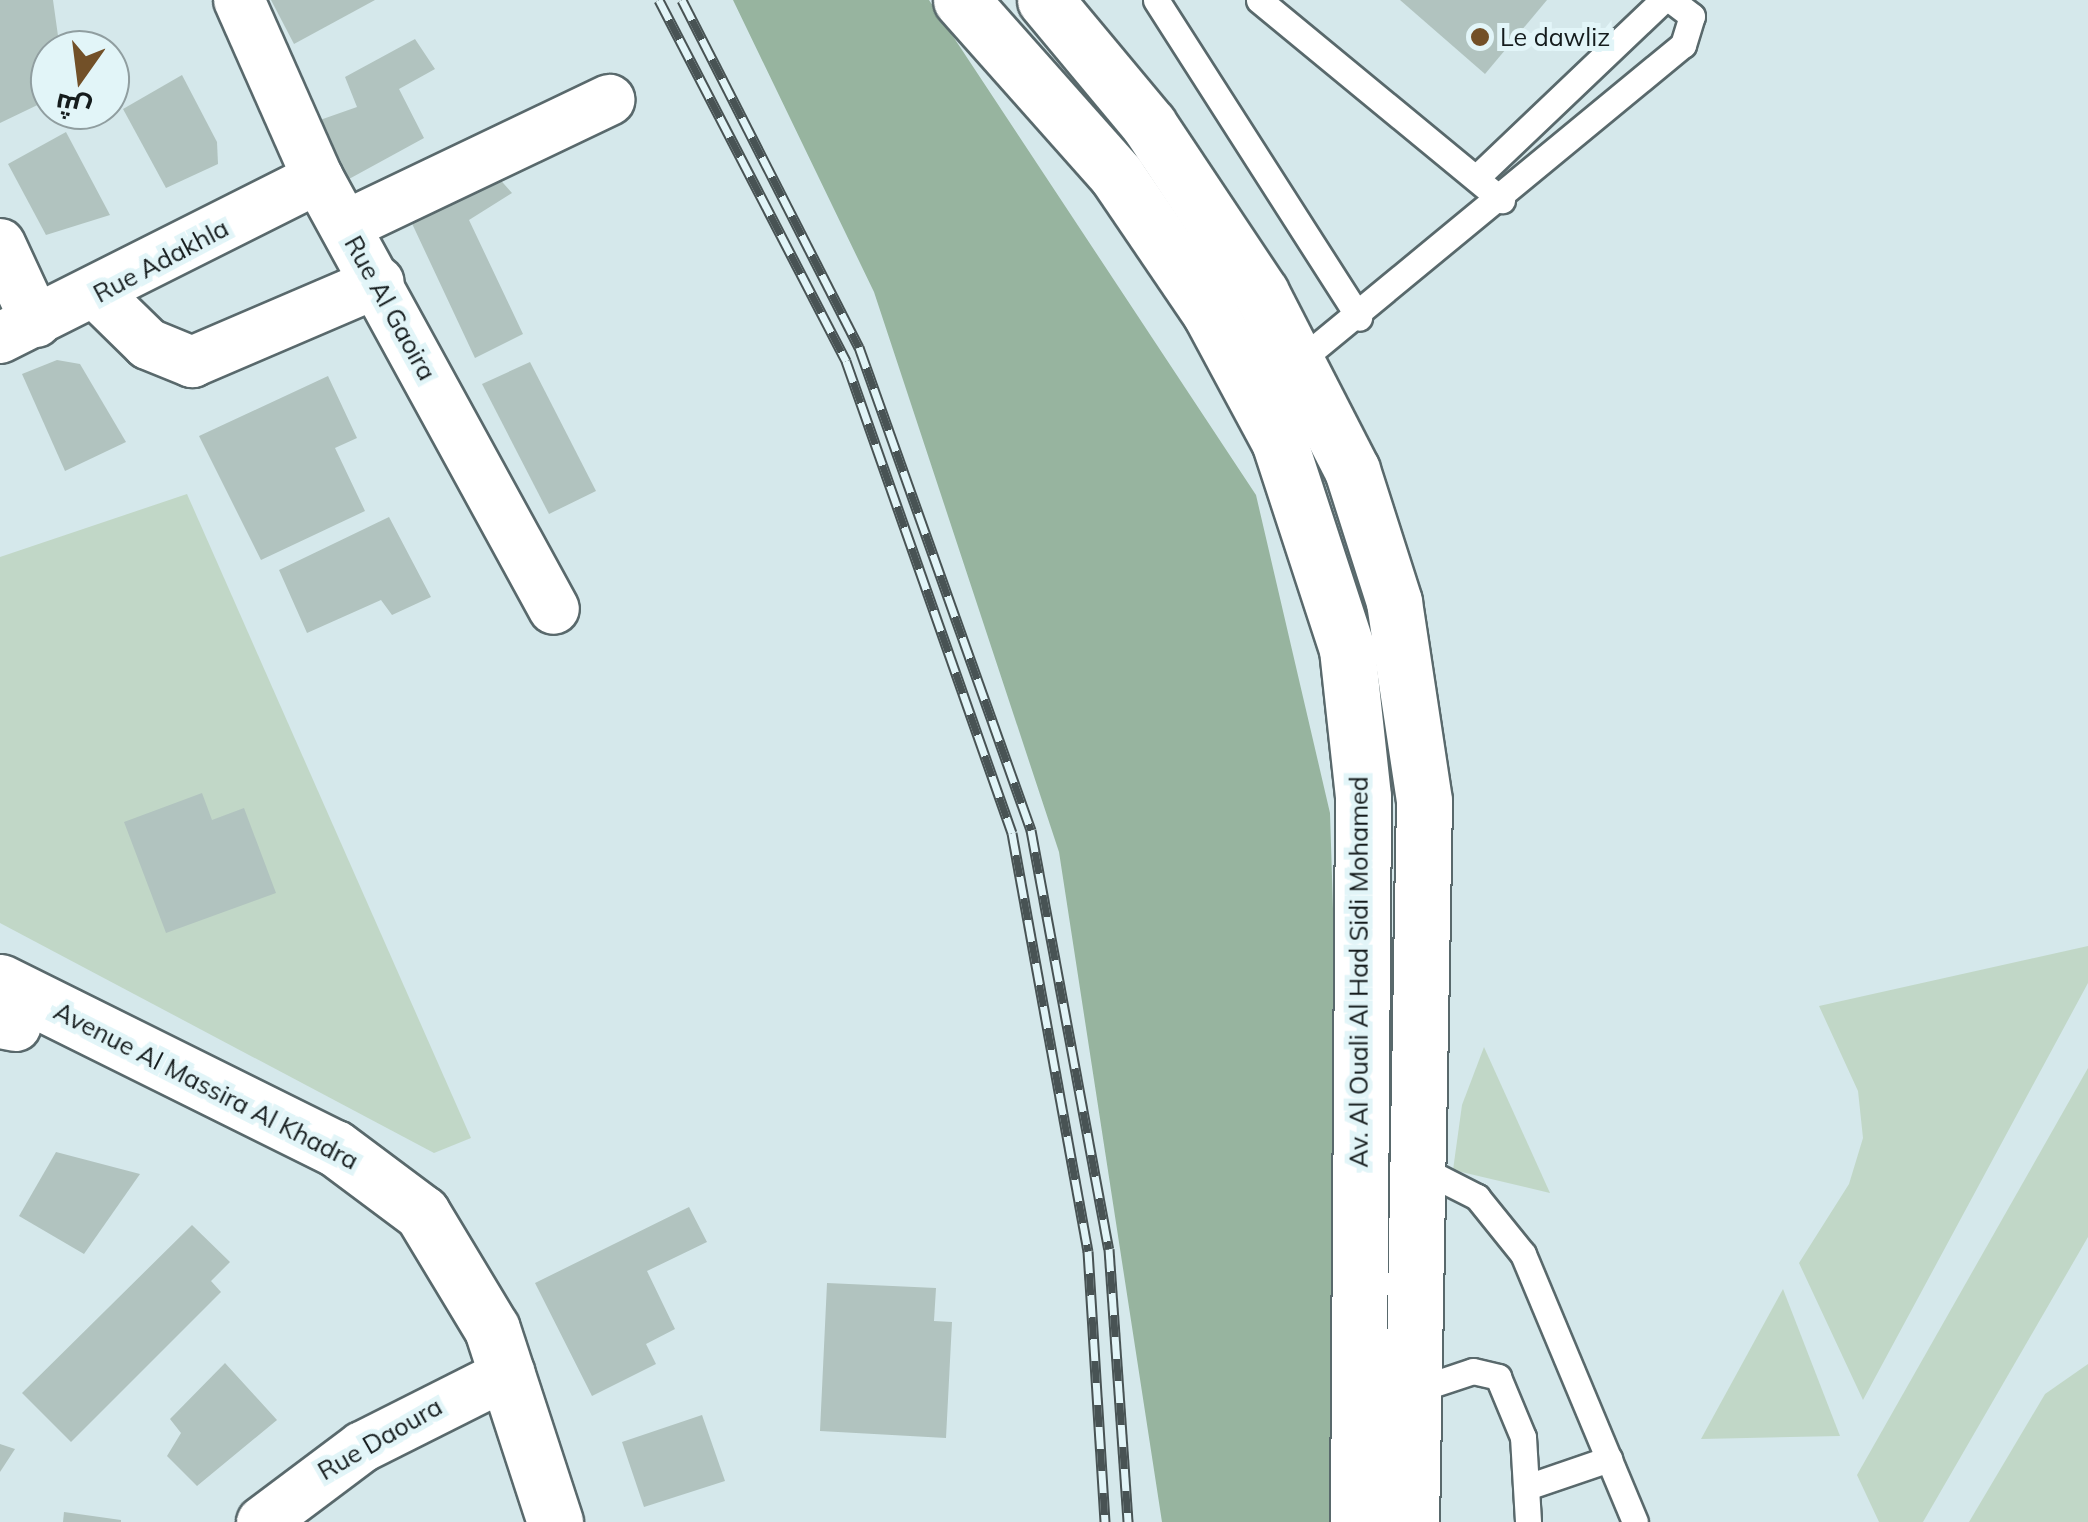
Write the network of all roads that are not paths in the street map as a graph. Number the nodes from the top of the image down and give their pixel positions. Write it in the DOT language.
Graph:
graph roads {
  1 [pos="239,0"];
  2 [pos="961,0"];
  3 [pos="1046,0"];
  4 [pos="1156,0"];
  5 [pos="1259,0"];
  6 [pos="1663,0"];
  7 [pos="1672,0"];
  8 [pos="609,100"];
  9 [pos="318,178"];
  10 [pos="1476,178"];
  11 [pos="1502,200"];
  12 [pos="345,226"];
  13 [pos="0,244"];
  14 [pos="379,282"];
  15 [pos="98,295"];
  16 [pos="1359,318"];
  17 [pos="18,330"];
  18 [pos="1298,362"];
  19 [pos="554,609"];
  20 [pos="4,1012"];
  21 [pos="1414,1164"];
  22 [pos="491,1380"];
  23 [pos="1410,1392"];
  24 [pos="1608,1459"];
  25 [pos="1527,1487"];
  26 [pos="262,1522"];
  27 [pos="521,1522"];
  28 [pos="555,1522"];
  29 [pos="1358,1522"];
  30 [pos="1411,1522"];
  31 [pos="1528,1522"];
  32 [pos="1634,1522"];
  1 -- 9 [label="street, Rue Al Gaoira"];
  2 -- 29 [label="street, Av. Al Ouali Al Had Sidi Mohamed"];
  3 -- 18 [label="street"];
  4 -- 16 [label="lane"];
  5 -- 10 [label="lane"];
  6 -- 10 [label="lane"];
  7 -- 11 [label="lane"];
  8 -- 12 [label="street"];
  9 -- 12 [label="street, Rue Al Gaoira"];
  9 -- 15 [label="street, Rue Adakhla"];
  10 -- 11 [label="lane"];
  11 -- 16 [label="lane"];
  12 -- 14 [label="street, Rue Al Gaoira"];
  13 -- 17 [label="street"];
  14 -- 15 [label="street"];
  14 -- 19 [label="street, Rue Al Gaoira"];
  15 -- 17 [label="street, Rue Adakhla"];
  16 -- 18 [label="lane"];
  18 -- 21 [label="street"];
  20 -- 22 [label="street, Avenue Al Massira Al Khadra"];
  21 -- 23 [label="street"];
  21 -- 24 [label="lane"];
  22 -- 26 [label="street, Rue Daoura"];
  22 -- 27 [label="street, Avenue Al Massira Al Khadra"];
  22 -- 28 [label="street, Avenue Al Massira Al Khadra"];
  23 -- 25 [label="lane"];
  23 -- 30 [label="street"];
  24 -- 25 [label="lane"];
  24 -- 32 [label="lane"];
  25 -- 31 [label="lane"];
}
